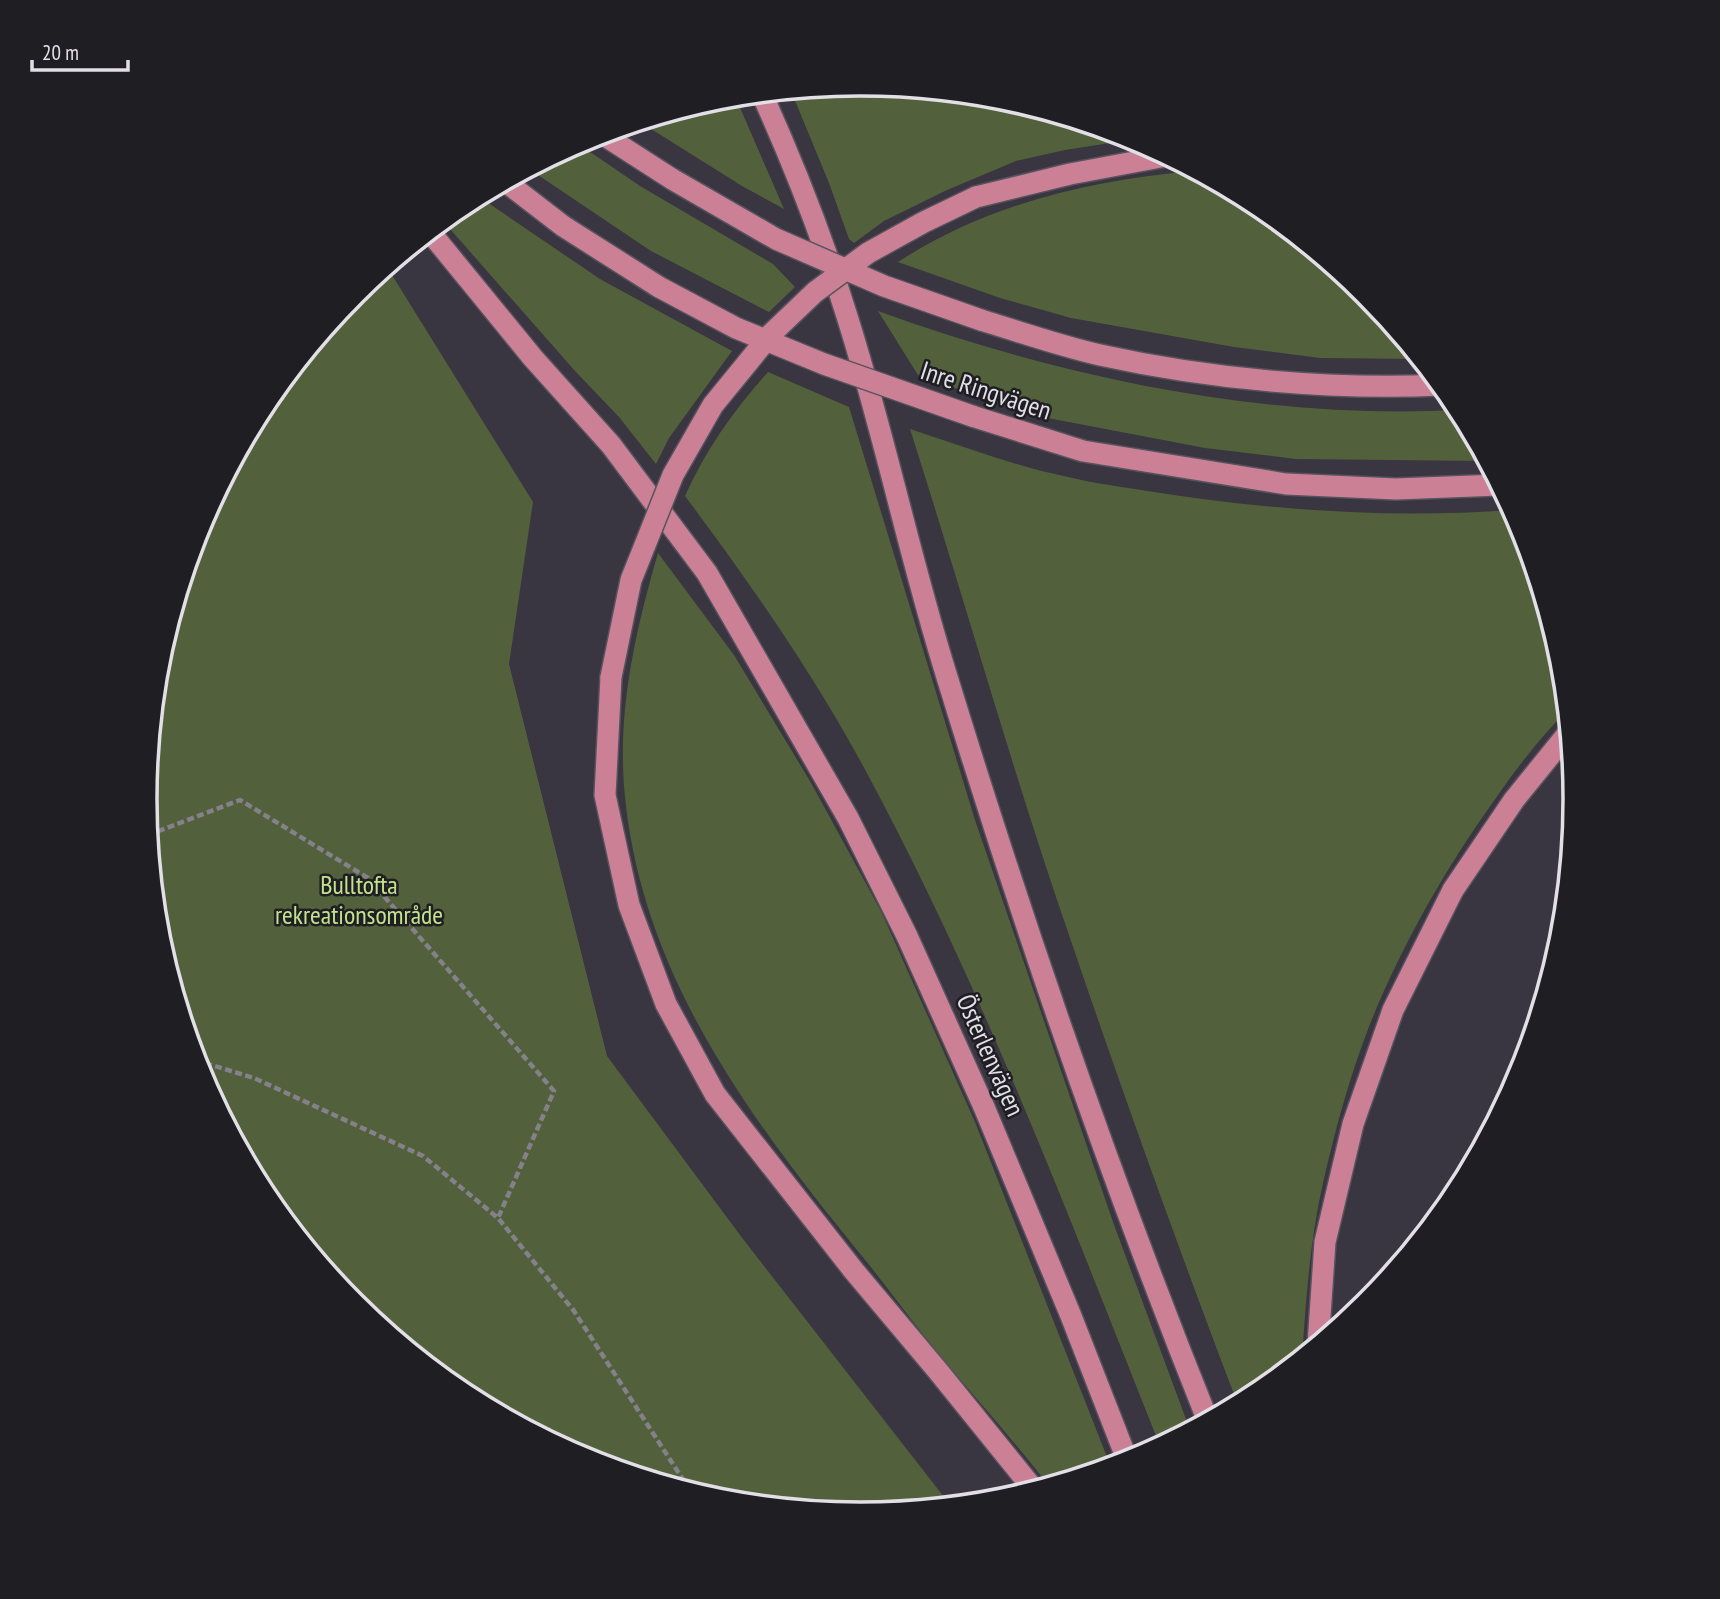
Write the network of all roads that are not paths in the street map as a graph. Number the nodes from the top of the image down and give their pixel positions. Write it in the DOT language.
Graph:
graph roads {
  1 [pos="766,102"];
  2 [pos="614,142"];
  3 [pos="1149,159"];
  4 [pos="514,187"];
  5 [pos="436,239"];
  6 [pos="1428,386"];
  7 [pos="1490,485"];
  8 [pos="1561,742"];
  9 [pos="1319,1332"];
  10 [pos="1205,1413"];
  11 [pos="1124,1451"];
  12 [pos="1028,1482"];
  1 -- 10 [label="highway"];
  2 -- 6 [label="highway, bridge"];
  3 -- 12 [label="highway, bridge"];
  4 -- 7 [label="highway, Inre Ringvägen, bridge"];
  5 -- 11 [label="highway, Österlenvägen"];
  8 -- 9 [label="highway"];
}
